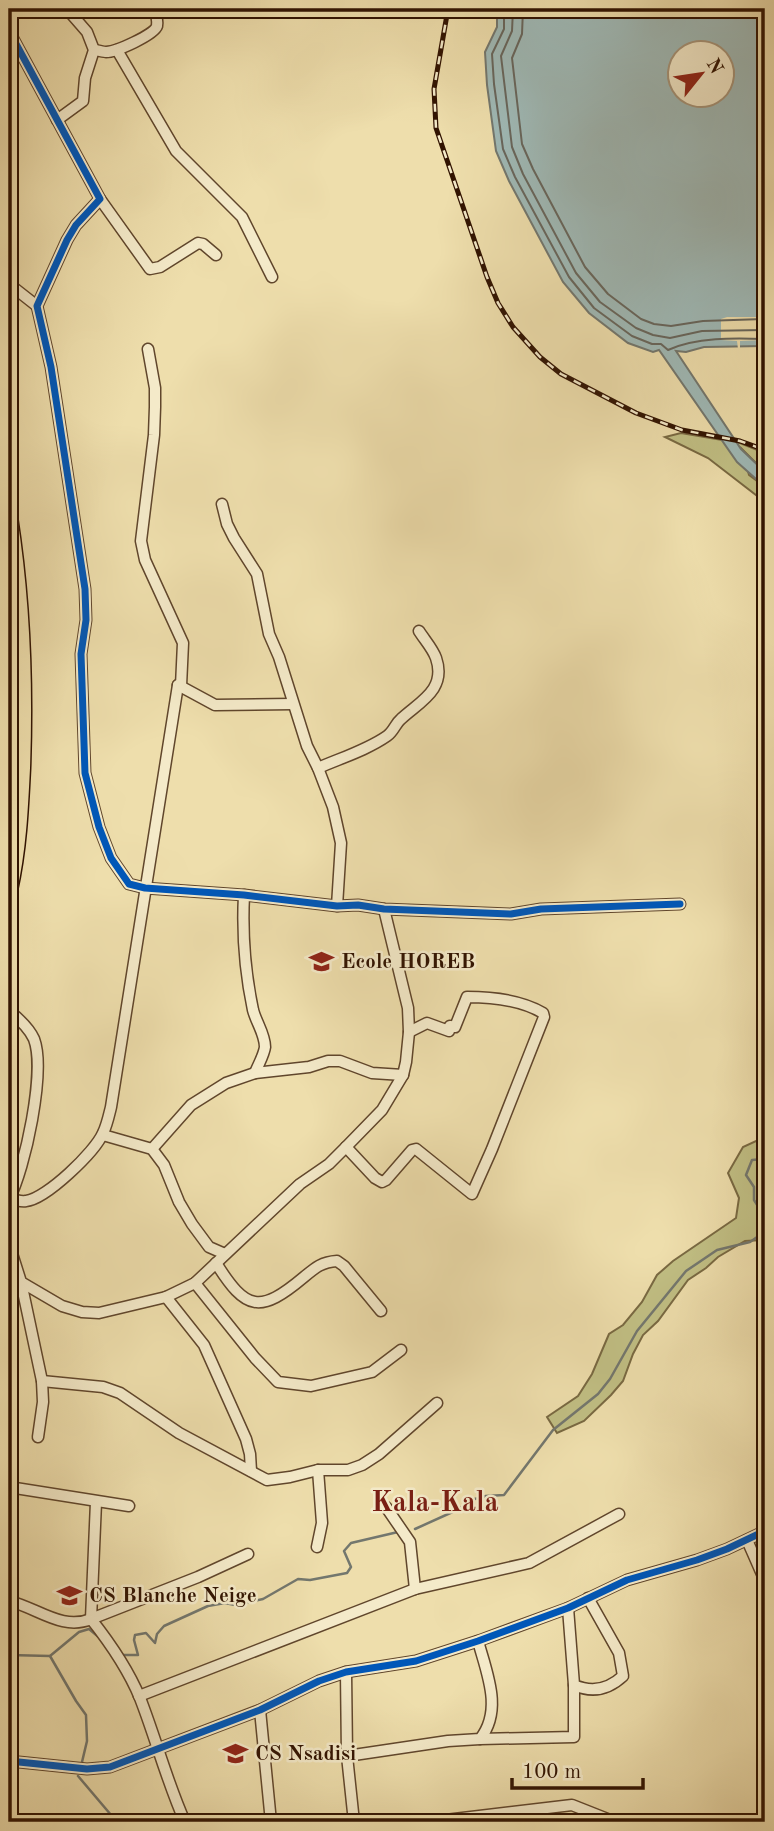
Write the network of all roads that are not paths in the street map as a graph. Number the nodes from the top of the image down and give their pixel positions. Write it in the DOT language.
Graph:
graph roads {
  1 [pos="67,9"];
  2 [pos="154,9"];
  3 [pos="9,31"];
  4 [pos="94,50"];
  5 [pos="117,50"];
  6 [pos="57,120"];
  7 [pos="100,199"];
  8 [pos="216,255"];
  9 [pos="272,277"];
  10 [pos="9,284"];
  11 [pos="37,306"];
  12 [pos="148,349"];
  13 [pos="222,504"];
  14 [pos="9,517"];
  15 [pos="419,631"];
  16 [pos="178,685"];
  17 [pos="293,704"];
  18 [pos="318,768"];
  19 [pos="145,888"];
  20 [pos="9,890"];
  21 [pos="244,895"];
  22 [pos="680,904"];
  23 [pos="337,906"];
  24 [pos="384,909"];
  25 [pos="9,1011"];
  26 [pos="409,1032"];
  27 [pos="255,1073"];
  28 [pos="403,1075"];
  29 [pos="103,1135"];
  30 [pos="346,1147"];
  31 [pos="152,1149"];
  32 [pos="9,1198"];
  33 [pos="9,1244"];
  34 [pos="225,1254"];
  35 [pos="216,1263"];
  36 [pos="21,1282"];
  37 [pos="195,1283"];
  38 [pos="166,1297"];
  39 [pos="381,1311"];
  40 [pos="401,1350"];
  41 [pos="42,1381"];
  42 [pos="437,1403"];
  43 [pos="38,1437"];
  44 [pos="318,1470"];
  45 [pos="251,1471"];
  46 [pos="11,1488"];
  47 [pos="9,1502"];
  48 [pos="96,1502"];
  49 [pos="129,1506"];
  50 [pos="386,1507"];
  51 [pos="619,1514"];
  52 [pos="765,1531"];
  53 [pos="747,1540"];
  54 [pos="317,1547"];
  55 [pos="248,1554"];
  56 [pos="765,1581"];
  57 [pos="415,1589"];
  58 [pos="588,1598"];
  59 [pos="9,1601"];
  60 [pos="568,1608"];
  61 [pos="91,1619"];
  62 [pos="478,1641"];
  63 [pos="346,1672"];
  64 [pos="574,1685"];
  65 [pos="139,1696"];
  66 [pos="260,1710"];
  67 [pos="480,1739"];
  68 [pos="158,1749"];
  69 [pos="347,1756"];
  70 [pos="9,1761"];
  71 [pos="536,1811"];
  72 [pos="185,1822"];
  73 [pos="271,1822"];
  74 [pos="354,1822"];
  75 [pos="429,1822"];
  76 [pos="443,1822"];
  77 [pos="537,1822"];
  78 [pos="615,1822"];
  1 -- 4 [label="street"];
  2 -- 5 [label="street"];
  3 -- 6 [label="street"];
  4 -- 5 [label="street"];
  4 -- 6 [label="street"];
  5 -- 9 [label="street"];
  6 -- 7 [label="street"];
  7 -- 8 [label="street"];
  7 -- 11 [label="street"];
  10 -- 11 [label="street"];
  11 -- 19 [label="street"];
  12 -- 16 [label="street"];
  13 -- 17 [label="street"];
  14 -- 20 [label="highway"];
  15 -- 18 [label="street"];
  16 -- 17 [label="street"];
  16 -- 19 [label="street"];
  17 -- 18 [label="street"];
  18 -- 23 [label="street"];
  19 -- 21 [label="street"];
  19 -- 29 [label="street"];
  21 -- 23 [label="street"];
  21 -- 27 [label="street"];
  22 -- 24 [label="street"];
  23 -- 24 [label="street"];
  24 -- 26 [label="street"];
  25 -- 32 [label="street"];
  26 -- 28 [label="street"];
  26 -- 30 [label="street"];
  27 -- 28 [label="street"];
  27 -- 31 [label="street"];
  28 -- 30 [label="street"];
  29 -- 31 [label="street"];
  29 -- 32 [label="street"];
  30 -- 34 [label="street"];
  31 -- 34 [label="street"];
  33 -- 36 [label="street"];
  34 -- 35 [label="street"];
  35 -- 37 [label="street"];
  35 -- 39 [label="street"];
  36 -- 38 [label="street"];
  36 -- 41 [label="street"];
  37 -- 38 [label="street"];
  37 -- 40 [label="street"];
  38 -- 45 [label="street"];
  41 -- 43 [label="street"];
  41 -- 45 [label="street"];
  42 -- 44 [label="street"];
  44 -- 45 [label="street"];
  44 -- 54 [label="street"];
  46 -- 47 [label="street"];
  46 -- 48 [label="street"];
  48 -- 49 [label="street"];
  48 -- 61 [label="street"];
  50 -- 57 [label="street"];
  51 -- 57 [label="street"];
  52 -- 53 [label="street"];
  53 -- 56 [label="street"];
  53 -- 58 [label="street"];
  55 -- 61 [label="street"];
  57 -- 65 [label="street"];
  58 -- 60 [label="street"];
  58 -- 64 [label="street"];
  59 -- 61 [label="street"];
  60 -- 62 [label="street"];
  60 -- 64 [label="street"];
  61 -- 65 [label="street"];
  62 -- 63 [label="street"];
  62 -- 67 [label="street"];
  63 -- 66 [label="street"];
  63 -- 69 [label="street"];
  64 -- 67 [label="street"];
  65 -- 68 [label="street"];
  66 -- 68 [label="street"];
  66 -- 73 [label="street"];
  67 -- 69 [label="street"];
  68 -- 70 [label="street"];
  68 -- 72 [label="street"];
  69 -- 74 [label="street"];
  71 -- 76 [label="street"];
  71 -- 77 [label="street"];
  71 -- 78 [label="street"];
  75 -- 76 [label="street"];
}
